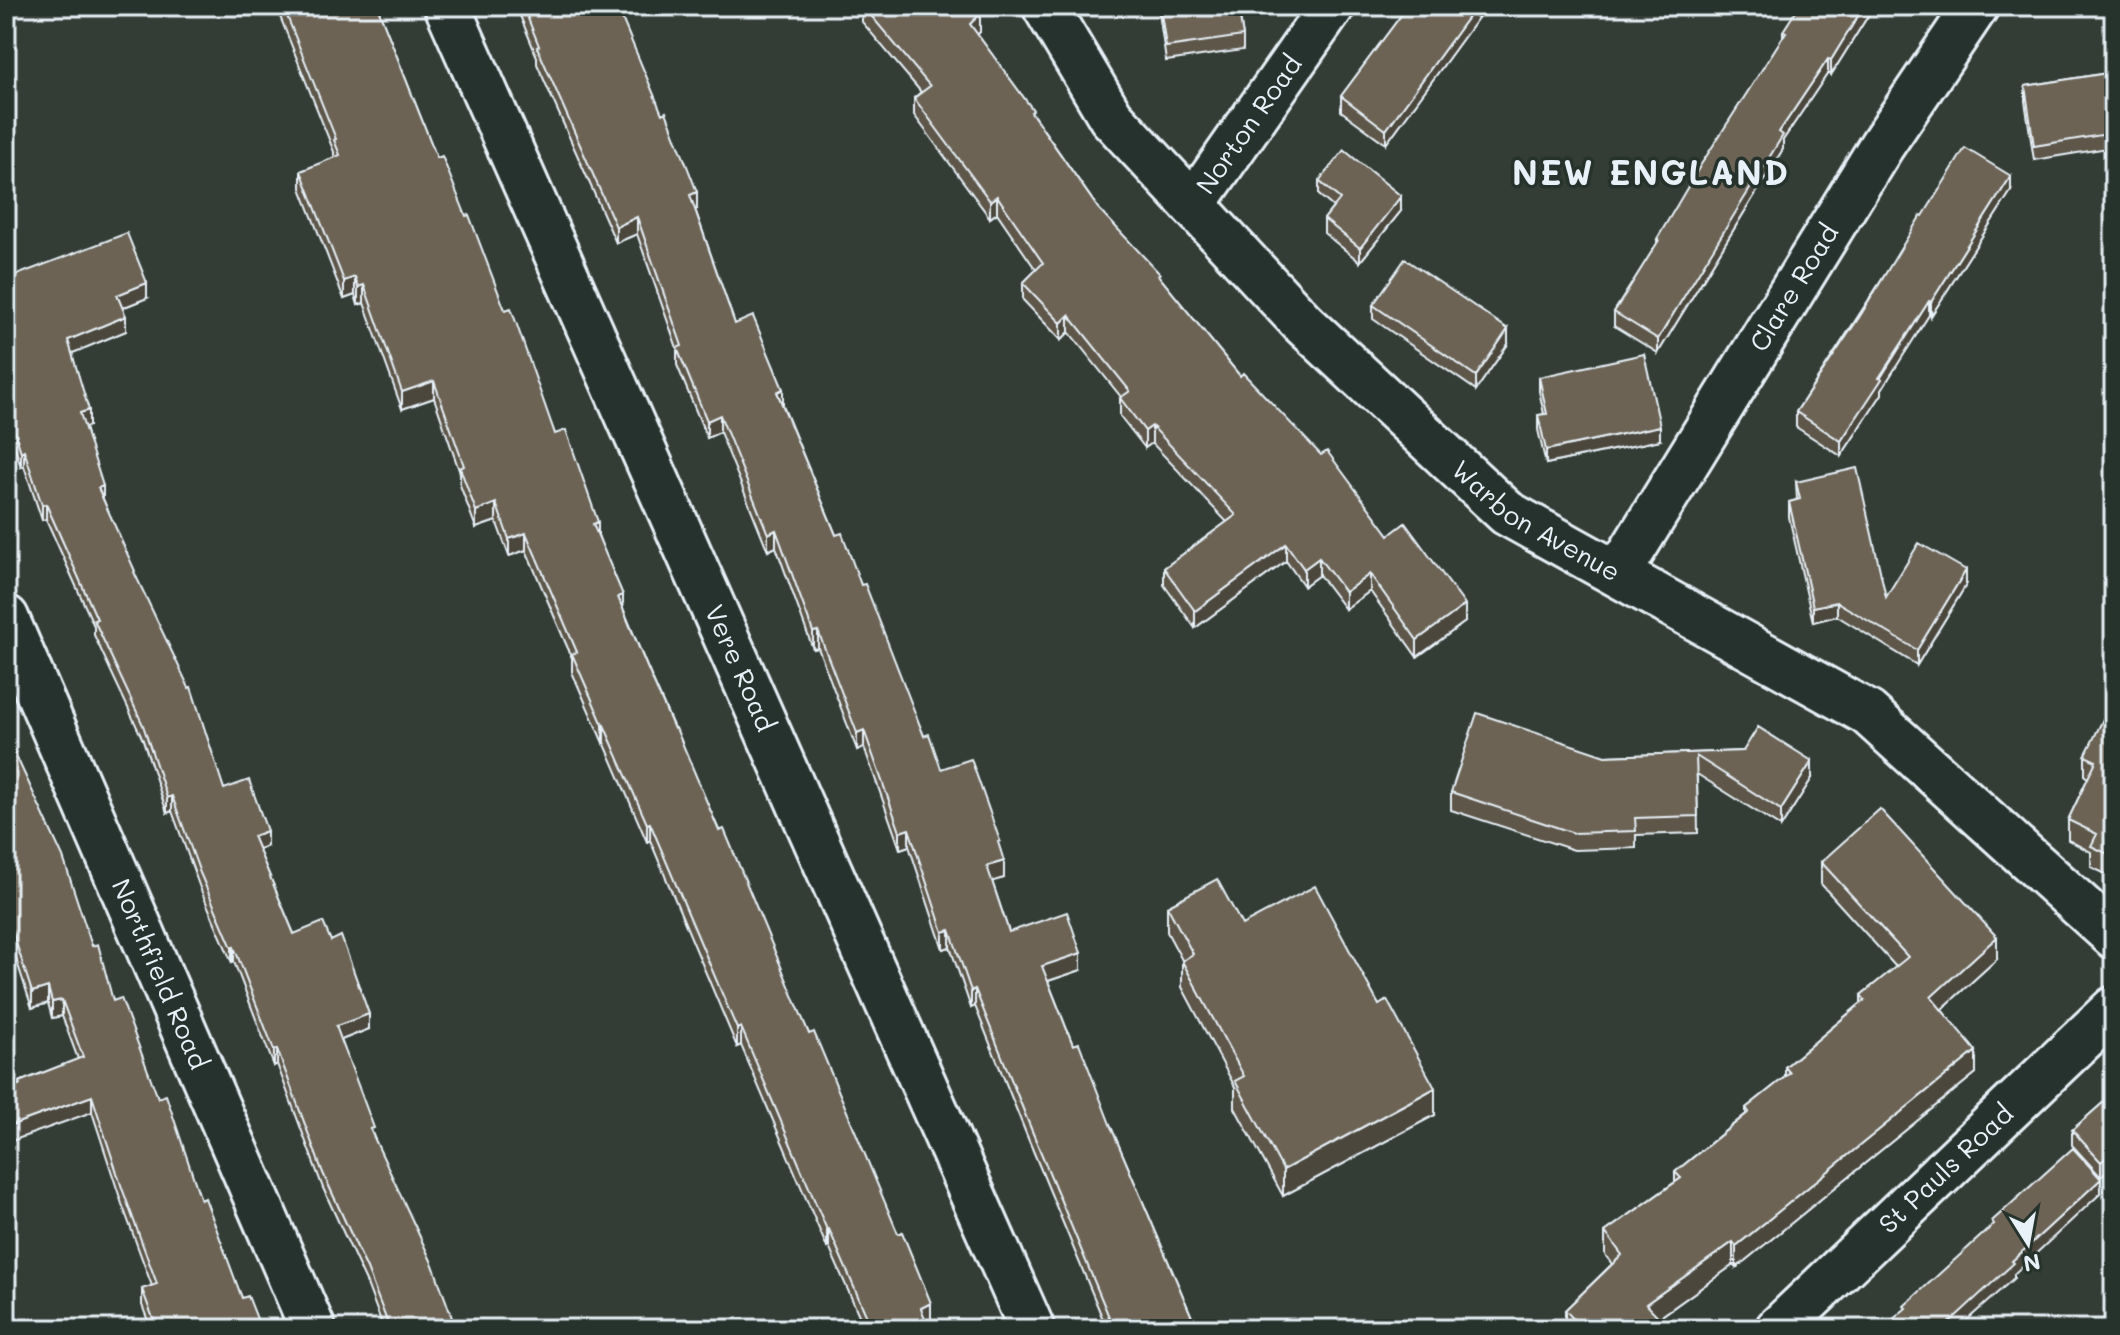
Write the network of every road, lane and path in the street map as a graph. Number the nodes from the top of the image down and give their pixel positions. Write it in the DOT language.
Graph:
graph roads {
  1 [pos="447,6"];
  2 [pos="1045,6"];
  3 [pos="1332,6"];
  4 [pos="1976,6"];
  5 [pos="1193,205"];
  6 [pos="1618,574"];
  7 [pos="6,618"];
  8 [pos="2114,936"];
  9 [pos="2114,1009"];
  10 [pos="313,1329"];
  11 [pos="1032,1329"];
  12 [pos="1778,1329"];
  1 -- 11 [label="street, Vere Road"];
  2 -- 5 [label="street, Warbon Avenue"];
  3 -- 5 [label="street, Norton Road"];
  4 -- 6 [label="street, Clare Road"];
  5 -- 6 [label="street, Warbon Avenue"];
  6 -- 8 [label="street, Warbon Avenue"];
  7 -- 10 [label="street, Northfield Road"];
  9 -- 12 [label="street, St Pauls Road"];
}
